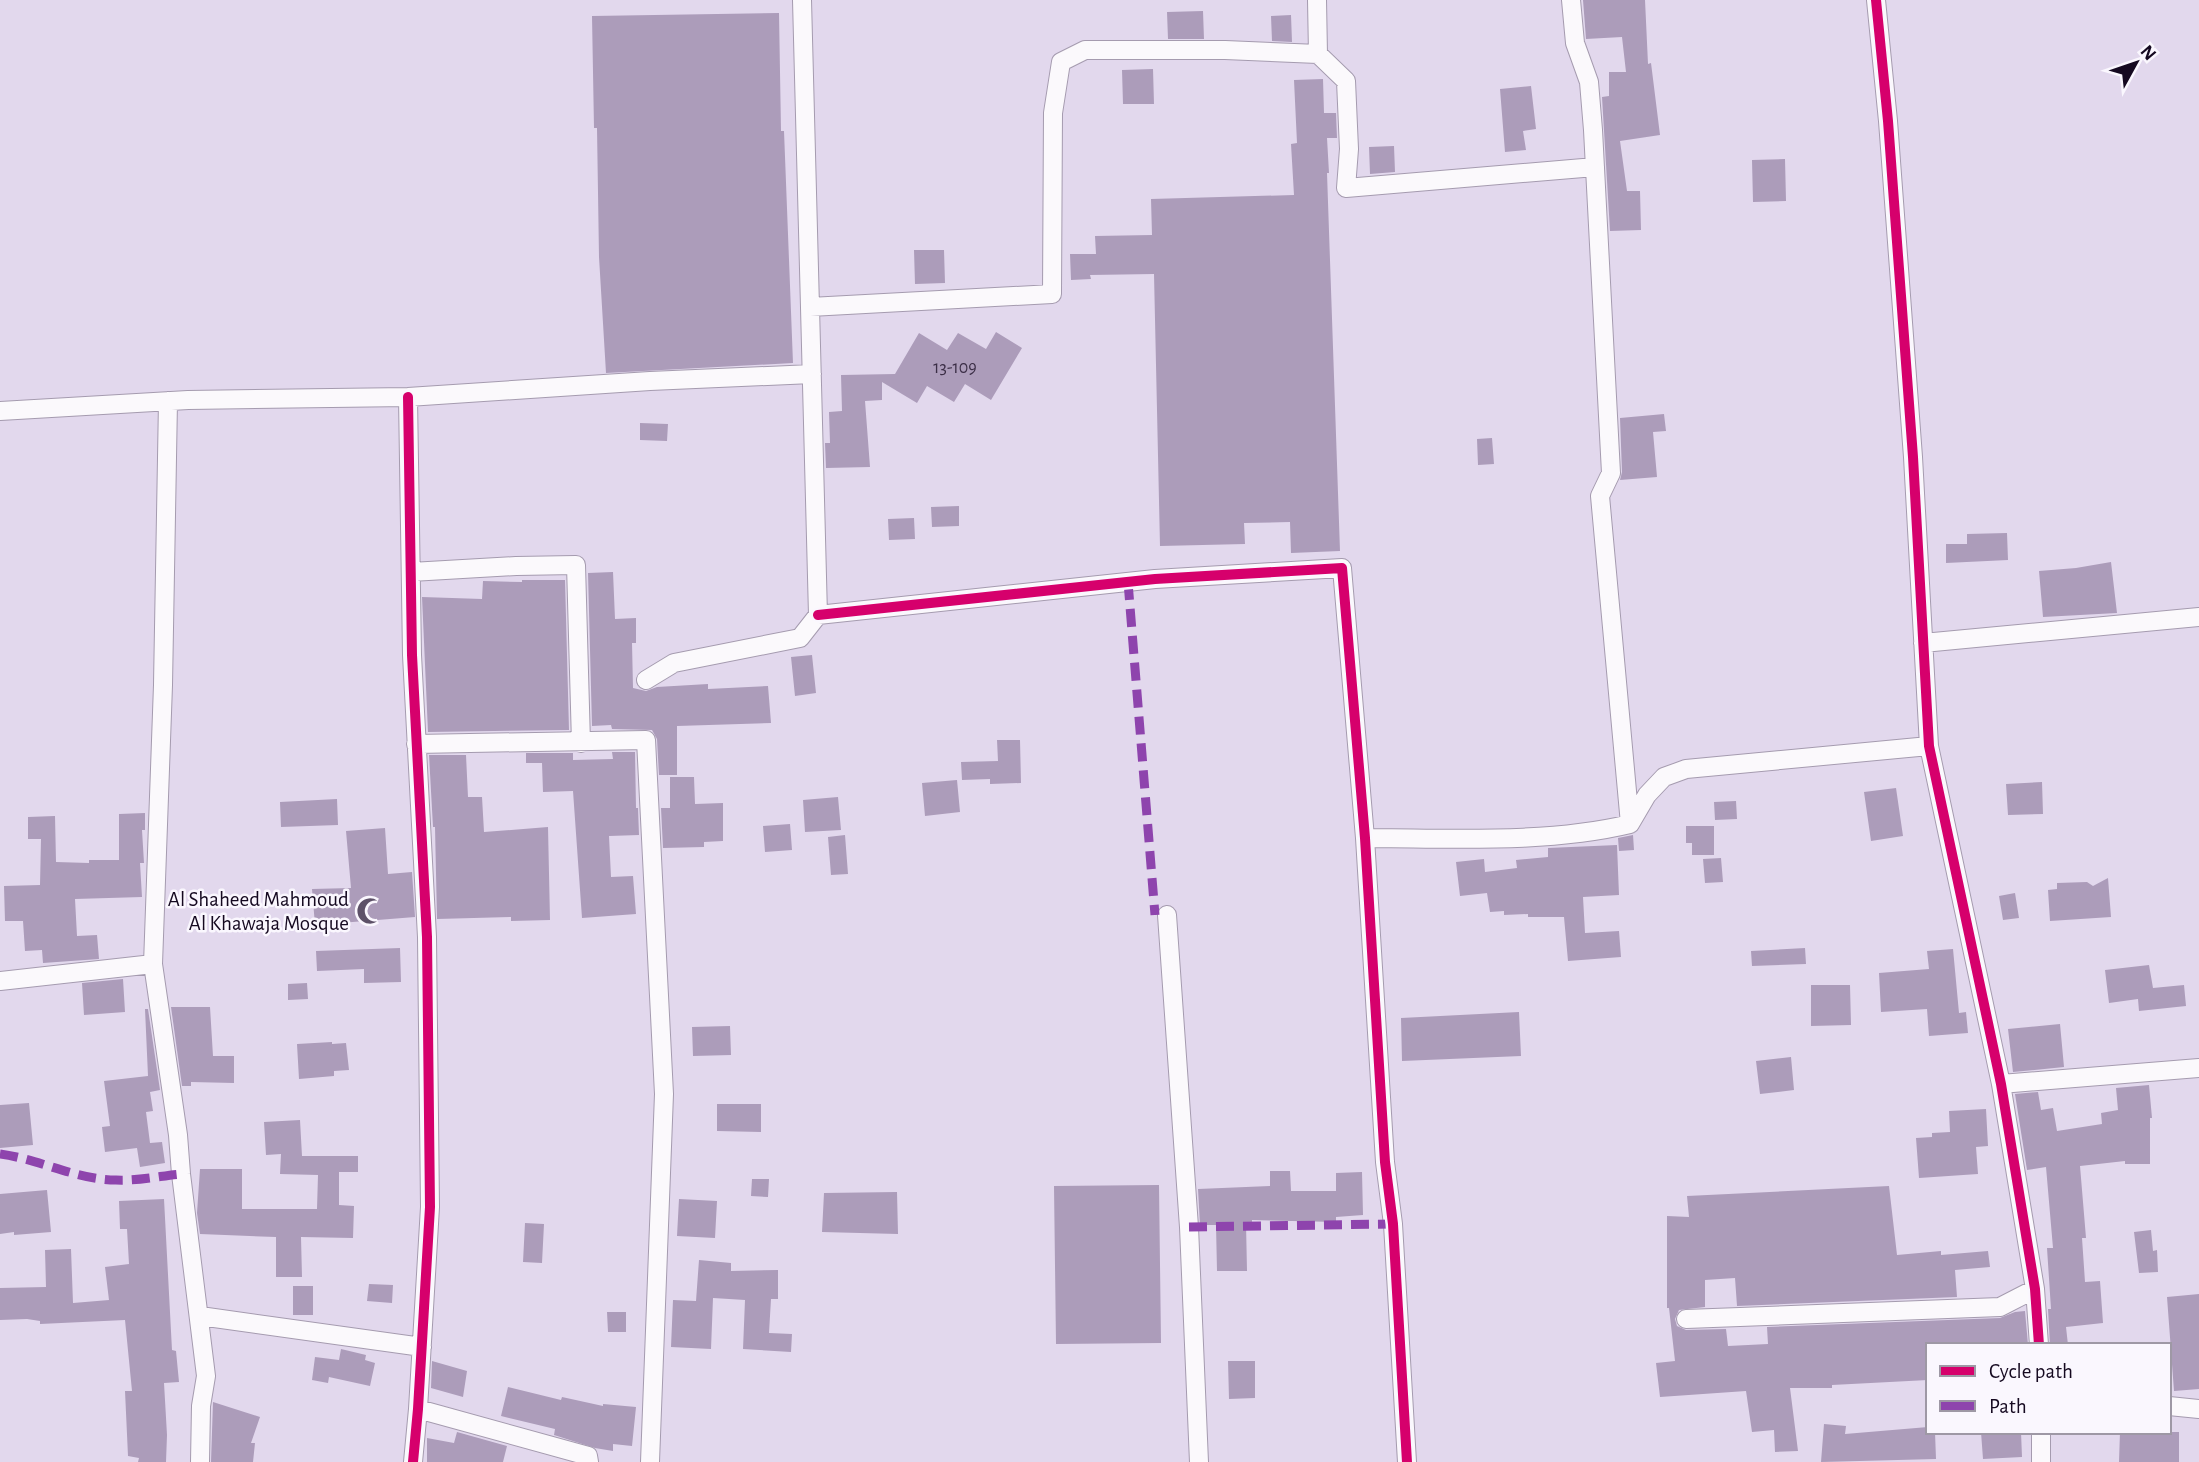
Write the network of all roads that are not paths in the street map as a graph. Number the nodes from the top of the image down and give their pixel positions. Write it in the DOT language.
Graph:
graph roads {
  1 [pos="802,0"];
  2 [pos="1317,0"];
  3 [pos="1571,0"];
  4 [pos="1876,0"];
  5 [pos="1318,54"];
  6 [pos="1595,167"];
  7 [pos="810,307"];
  8 [pos="813,374"];
  9 [pos="408,397"];
  10 [pos="168,401"];
  11 [pos="0,411"];
  12 [pos="411,572"];
  13 [pos="818,614"];
  14 [pos="2199,617"];
  15 [pos="1923,643"];
  16 [pos="646,680"];
  17 [pos="581,743"];
  18 [pos="416,744"];
  19 [pos="1929,747"];
  20 [pos="1630,824"];
  21 [pos="1365,838"];
  22 [pos="1167,915"];
  23 [pos="153,964"];
  24 [pos="0,981"];
  25 [pos="2199,1069"];
  26 [pos="2001,1084"];
  27 [pos="2035,1289"];
  28 [pos="200,1316"];
  29 [pos="1686,1319"];
  30 [pos="2039,1343"];
  31 [pos="422,1348"];
  32 [pos="2171,1406"];
  33 [pos="418,1409"];
  34 [pos="2199,1409"];
  35 [pos="2041,1434"];
  36 [pos="201,1462"];
  37 [pos="413,1462"];
  38 [pos="589,1462"];
  39 [pos="650,1462"];
  40 [pos="1199,1462"];
  41 [pos="1407,1462"];
  42 [pos="2041,1462"];
  1 -- 7 [label="street"];
  2 -- 5 [label="street"];
  3 -- 6 [label="street"];
  4 -- 15 [label="street"];
  5 -- 6 [label="street"];
  5 -- 7 [label="street"];
  6 -- 20 [label="street"];
  7 -- 8 [label="street"];
  8 -- 9 [label="street"];
  8 -- 13 [label="street"];
  9 -- 10 [label="street"];
  9 -- 12 [label="street"];
  10 -- 11 [label="street"];
  10 -- 23 [label="street"];
  12 -- 17 [label="street"];
  12 -- 18 [label="street"];
  13 -- 16 [label="street"];
  13 -- 21 [label="street"];
  14 -- 15 [label="street"];
  15 -- 19 [label="street"];
  17 -- 18 [label="street"];
  17 -- 39 [label="street"];
  18 -- 31 [label="street"];
  19 -- 20 [label="street"];
  19 -- 26 [label="street"];
  20 -- 21 [label="street"];
  21 -- 41 [label="street"];
  22 -- 40 [label="street"];
  23 -- 24 [label="street"];
  23 -- 28 [label="street"];
  25 -- 26 [label="street"];
  26 -- 27 [label="street"];
  27 -- 29 [label="street"];
  27 -- 30 [label="street"];
  28 -- 31 [label="street"];
  28 -- 36 [label="street"];
  31 -- 33 [label="street"];
  32 -- 34 [label="street"];
  33 -- 37 [label="street"];
  33 -- 38 [label="street"];
  35 -- 42 [label="street"];
}
